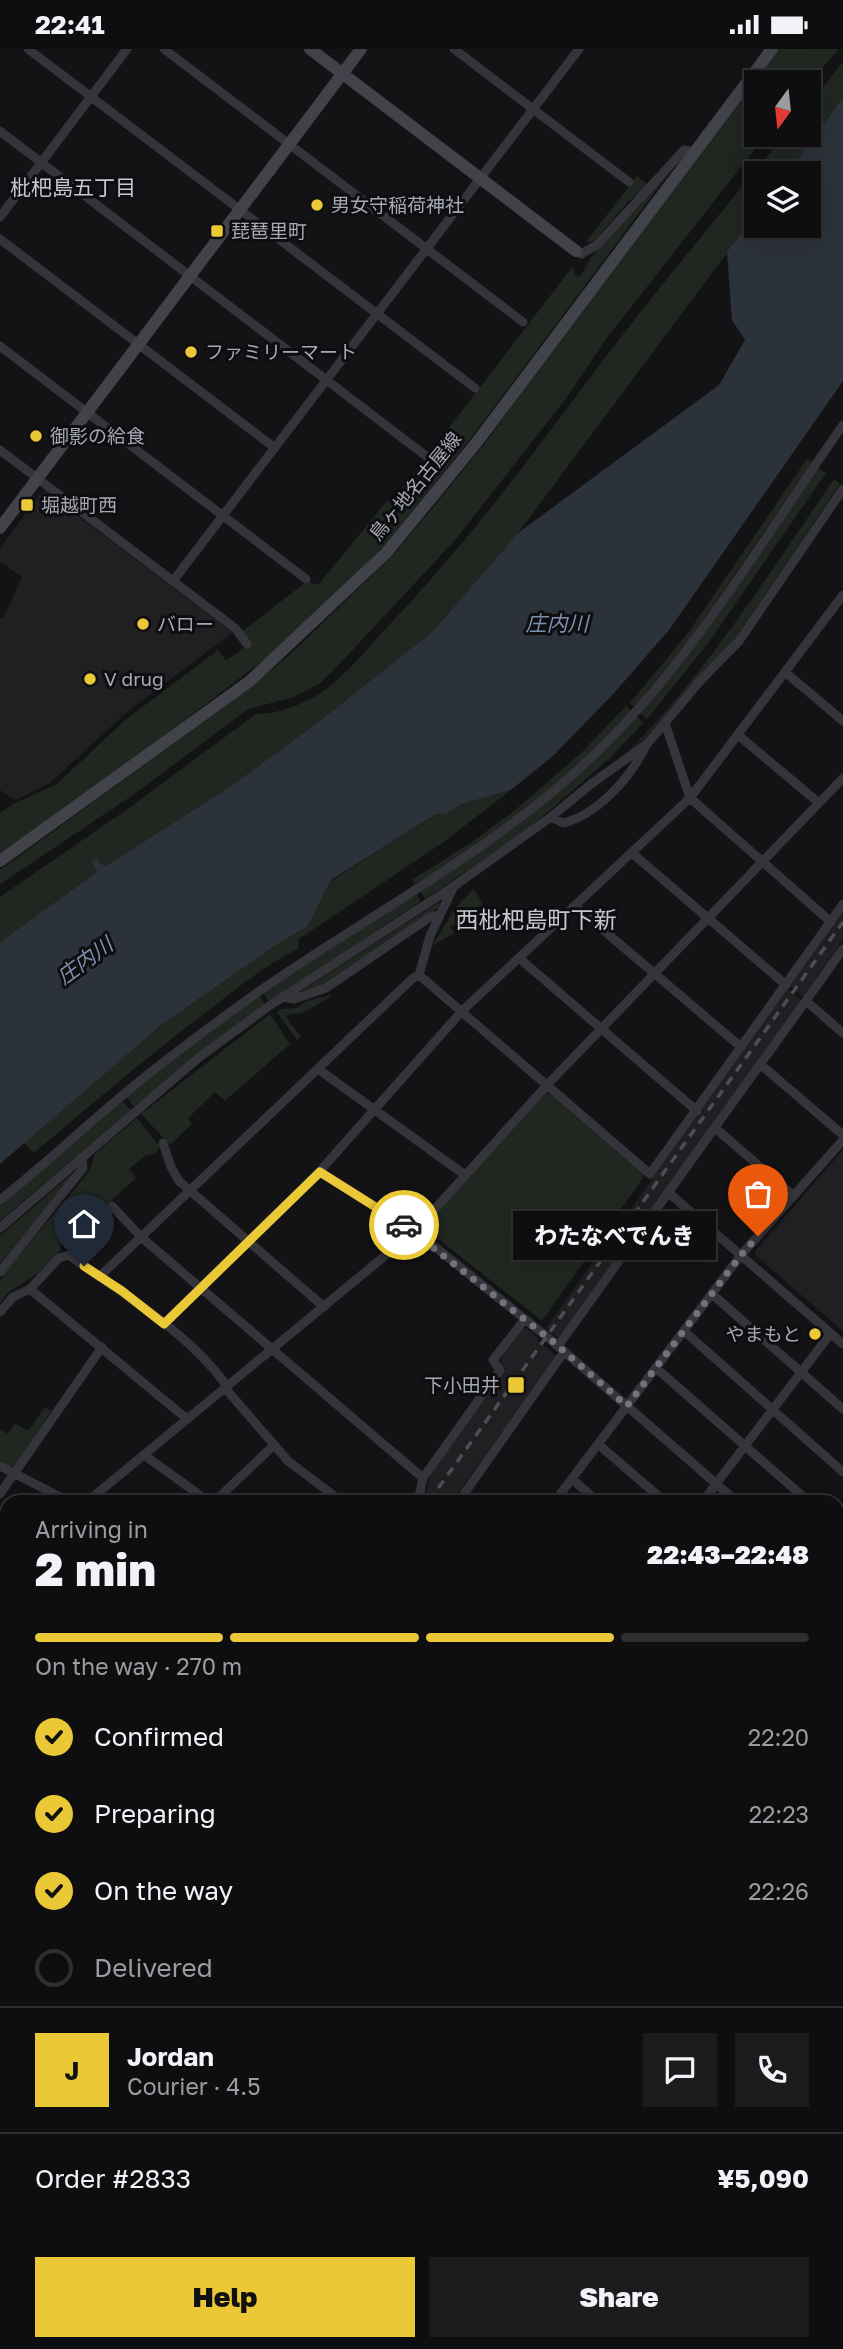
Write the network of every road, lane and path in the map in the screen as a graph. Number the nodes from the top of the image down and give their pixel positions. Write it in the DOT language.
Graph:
graph roads {
  1 [pos="27,49"];
  2 [pos="127,49"];
  3 [pos="164,49"];
  4 [pos="310,49"];
  5 [pos="361,49"];
  6 [pos="454,49"];
  7 [pos="579,49"];
  8 [pos="772,49"];
  9 [pos="342,73"];
  10 [pos="91,97"];
  11 [pos="533,109"];
  12 [pos="0,131"];
  13 [pos="289,144"];
  14 [pos="694,152"];
  15 [pos="41,163"];
  16 [pos="481,178"];
  17 [pos="629,182"];
  18 [pos="240,210"];
  19 [pos="0,217"];
  20 [pos="0,239"];
  21 [pos="427,249"];
  22 [pos="576,251"];
  23 [pos="190,276"];
  24 [pos="377,314"];
  25 [pos="523,322"];
  26 [pos="139,344"];
  27 [pos="0,346"];
  28 [pos="327,380"];
  29 [pos="475,388"];
  30 [pos="87,412"];
  31 [pos="843,425"];
  32 [pos="275,448"];
  33 [pos="0,450"];
  34 [pos="426,456"];
  35 [pos="38,478"];
  36 [pos="843,489"];
  37 [pos="223,516"];
  38 [pos="0,528"];
  39 [pos="306,579"];
  40 [pos="173,581"];
  41 [pos="843,595"];
  42 [pos="839,610"];
  43 [pos="247,645"];
  44 [pos="785,672"];
  45 [pos="843,721"];
  46 [pos="666,723"];
  47 [pos="738,735"];
  48 [pos="647,744"];
  49 [pos="843,778"];
  50 [pos="690,798"];
  51 [pos="820,803"];
  52 [pos="551,817"];
  53 [pos="632,853"];
  54 [pos="0,861"];
  55 [pos="762,862"];
  56 [pos="454,886"];
  57 [pos="843,904"];
  58 [pos="575,906"];
  59 [pos="440,915"];
  60 [pos="707,917"];
  61 [pos="831,922"];
  62 [pos="843,949"];
  63 [pos="519,958"];
  64 [pos="654,974"];
  65 [pos="419,975"];
  66 [pos="786,985"];
  67 [pos="283,997"];
  68 [pos="806,1001"];
  69 [pos="462,1011"];
  70 [pos="600,1028"];
  71 [pos="843,1033"];
  72 [pos="741,1047"];
  73 [pos="760,1064"];
  74 [pos="318,1069"];
  75 [pos="547,1085"];
  76 [pos="374,1110"];
  77 [pos="696,1111"];
  78 [pos="715,1128"];
  79 [pos="843,1138"];
  80 [pos="163,1143"];
  81 [pos="82,1157"];
  82 [pos="320,1172"];
  83 [pos="465,1175"];
  84 [pos="191,1190"];
  85 [pos="668,1193"];
  86 [pos="794,1196"];
  87 [pos="0,1200"];
  88 [pos="113,1206"];
  89 [pos="0,1228"];
  90 [pos="415,1231"];
  91 [pos="141,1237"];
  92 [pos="249,1241"];
  93 [pos="741,1255"];
  94 [pos="0,1272"];
  95 [pos="99,1277"];
  96 [pos="201,1288"];
  97 [pos="30,1289"];
  98 [pos="712,1294"];
  99 [pos="324,1307"];
  100 [pos="0,1312"];
  101 [pos="525,1319"];
  102 [pos="164,1324"];
  103 [pos="684,1331"];
  104 [pos="831,1333"];
  105 [pos="843,1343"];
  106 [pos="102,1347"];
  107 [pos="561,1349"];
  108 [pos="271,1350"];
  109 [pos="656,1368"];
  110 [pos="801,1372"];
  111 [pos="226,1387"];
  112 [pos="627,1406"];
  113 [pos="843,1409"];
  114 [pos="773,1410"];
  115 [pos="187,1419"];
  116 [pos="598,1444"];
  117 [pos="274,1445"];
  118 [pos="745,1446"];
  119 [pos="144,1455"];
  120 [pos="0,1466"];
  121 [pos="843,1472"];
  122 [pos="13,1475"];
  123 [pos="423,1478"];
  124 [pos="572,1479"];
  125 [pos="716,1484"];
  126 [pos="0,1494"];
  127 [pos="55,1495"];
  128 [pos="95,1495"];
  129 [pos="200,1495"];
  130 [pos="221,1495"];
  131 [pos="333,1495"];
  132 [pos="419,1495"];
  133 [pos="463,1495"];
  134 [pos="560,1495"];
  135 [pos="590,1495"];
  136 [pos="657,1495"];
  137 [pos="708,1495"];
  138 [pos="729,1495"];
  139 [pos="801,1495"];
  1 -- 10 [label="street"];
  2 -- 10 [label="street"];
  3 -- 13 [label="street"];
  4 -- 9 [label="main road"];
  5 -- 9 [label="main road"];
  6 -- 11 [label="street"];
  7 -- 11 [label="street"];
  8 -- 14 [label="main road, 鳥ヶ地名古屋線"];
  9 -- 13 [label="main road"];
  9 -- 16 [label="main road"];
  10 -- 15 [label="street"];
  10 -- 18 [label="street"];
  11 -- 16 [label="street"];
  11 -- 17 [label="street"];
  12 -- 15 [label="street"];
  13 -- 18 [label="main road"];
  13 -- 21 [label="street"];
  14 -- 22 [label="street"];
  14 -- 54 [label="main road, 鳥ヶ地名古屋線"];
  15 -- 19 [label="street"];
  15 -- 23 [label="street"];
  16 -- 21 [label="street"];
  16 -- 22 [label="main road"];
  18 -- 23 [label="main road"];
  18 -- 24 [label="street"];
  20 -- 26 [label="street"];
  21 -- 24 [label="street"];
  21 -- 25 [label="street"];
  23 -- 26 [label="main road"];
  23 -- 28 [label="street"];
  24 -- 28 [label="street"];
  24 -- 29 [label="street"];
  26 -- 30 [label="main road"];
  26 -- 32 [label="street"];
  27 -- 30 [label="street"];
  28 -- 32 [label="street"];
  28 -- 34 [label="street"];
  30 -- 35 [label="main road"];
  30 -- 37 [label="street"];
  31 -- 87 [label="street"];
  32 -- 37 [label="street"];
  33 -- 35 [label="street"];
  35 -- 38 [label="main road"];
  35 -- 40 [label="street"];
  36 -- 46 [label="street"];
  37 -- 39 [label="street"];
  37 -- 40 [label="street"];
  40 -- 43 [label="street"];
  41 -- 42 [label="street"];
  42 -- 44 [label="street"];
  44 -- 45 [label="street"];
  44 -- 47 [label="street"];
  46 -- 48 [label="street"];
  46 -- 50 [label="street"];
  47 -- 50 [label="street"];
  47 -- 51 [label="street"];
  48 -- 52 [label="street"];
  48 -- 52 [label="street"];
  49 -- 51 [label="street"];
  50 -- 53 [label="street"];
  50 -- 55 [label="street"];
  51 -- 55 [label="street"];
  52 -- 56 [label="street"];
  53 -- 58 [label="street"];
  53 -- 60 [label="street"];
  55 -- 60 [label="street"];
  55 -- 61 [label="street"];
  56 -- 59 [label="street"];
  56 -- 67 [label="street"];
  57 -- 61 [label="street"];
  58 -- 63 [label="street"];
  58 -- 64 [label="street"];
  59 -- 65 [label="street"];
  59 -- 67 [label="street"];
  60 -- 64 [label="street"];
  60 -- 66 [label="street"];
  61 -- 66 [label="street"];
  62 -- 68 [label="street"];
  63 -- 69 [label="street"];
  63 -- 70 [label="street"];
  64 -- 70 [label="street"];
  64 -- 72 [label="street"];
  65 -- 69 [label="street"];
  65 -- 74 [label="street"];
  66 -- 72 [label="street"];
  67 -- 81 [label="street"];
  68 -- 71 [label="street"];
  68 -- 73 [label="street"];
  69 -- 75 [label="street"];
  69 -- 76 [label="street"];
  70 -- 75 [label="street"];
  70 -- 77 [label="street"];
  72 -- 77 [label="street"];
  73 -- 78 [label="street"];
  73 -- 79 [label="street"];
  74 -- 76 [label="street"];
  74 -- 84 [label="street"];
  75 -- 77 [label="street"];
  75 -- 83 [label="street"];
  76 -- 82 [label="street"];
  76 -- 83 [label="street"];
  78 -- 85 [label="street"];
  78 -- 86 [label="street"];
  79 -- 86 [label="street"];
  80 -- 84 [label="street"];
  81 -- 89 [label="street"];
  81 -- 94 [label="street"];
  82 -- 90 [label="street"];
  82 -- 92 [label="street"];
  83 -- 90 [label="street"];
  84 -- 91 [label="street"];
  84 -- 92 [label="street"];
  85 -- 93 [label="street"];
  85 -- 107 [label="street"];
  86 -- 93 [label="street"];
  88 -- 91 [label="street"];
  90 -- 99 [label="street"];
  90 -- 101 [label="street"];
  91 -- 95 [label="street"];
  91 -- 96 [label="street"];
  92 -- 96 [label="street"];
  92 -- 99 [label="street"];
  93 -- 98 [label="street"];
  93 -- 104 [label="street"];
  95 -- 97 [label="street"];
  95 -- 102 [label="street"];
  96 -- 102 [label="street"];
  96 -- 108 [label="street"];
  97 -- 100 [label="street"];
  97 -- 106 [label="street"];
  98 -- 103 [label="street"];
  98 -- 110 [label="street"];
  99 -- 108 [label="street"];
  101 -- 107 [label="street"];
  101 -- 123 [label="street"];
  102 -- 111 [label="street"];
  103 -- 109 [label="street"];
  103 -- 114 [label="street"];
  104 -- 105 [label="street"];
  104 -- 110 [label="street"];
  106 -- 115 [label="street"];
  106 -- 122 [label="street"];
  107 -- 112 [label="street"];
  107 -- 133 [label="street"];
  108 -- 111 [label="street"];
  108 -- 123 [label="street"];
  109 -- 112 [label="street"];
  109 -- 118 [label="street"];
  110 -- 113 [label="street"];
  110 -- 114 [label="street"];
  111 -- 115 [label="street"];
  111 -- 117 [label="street"];
  112 -- 116 [label="street"];
  112 -- 125 [label="street"];
  114 -- 118 [label="street"];
  114 -- 121 [label="street"];
  115 -- 119 [label="street"];
  116 -- 124 [label="street"];
  116 -- 136 [label="street"];
  117 -- 130 [label="street"];
  117 -- 131 [label="street"];
  118 -- 125 [label="street"];
  118 -- 139 [label="street"];
  119 -- 128 [label="street"];
  119 -- 129 [label="street"];
  120 -- 122 [label="street"];
  122 -- 126 [label="street"];
  122 -- 127 [label="street"];
  123 -- 132 [label="street"];
  124 -- 134 [label="street"];
  124 -- 135 [label="street"];
  125 -- 137 [label="street"];
  125 -- 138 [label="street"];
}
